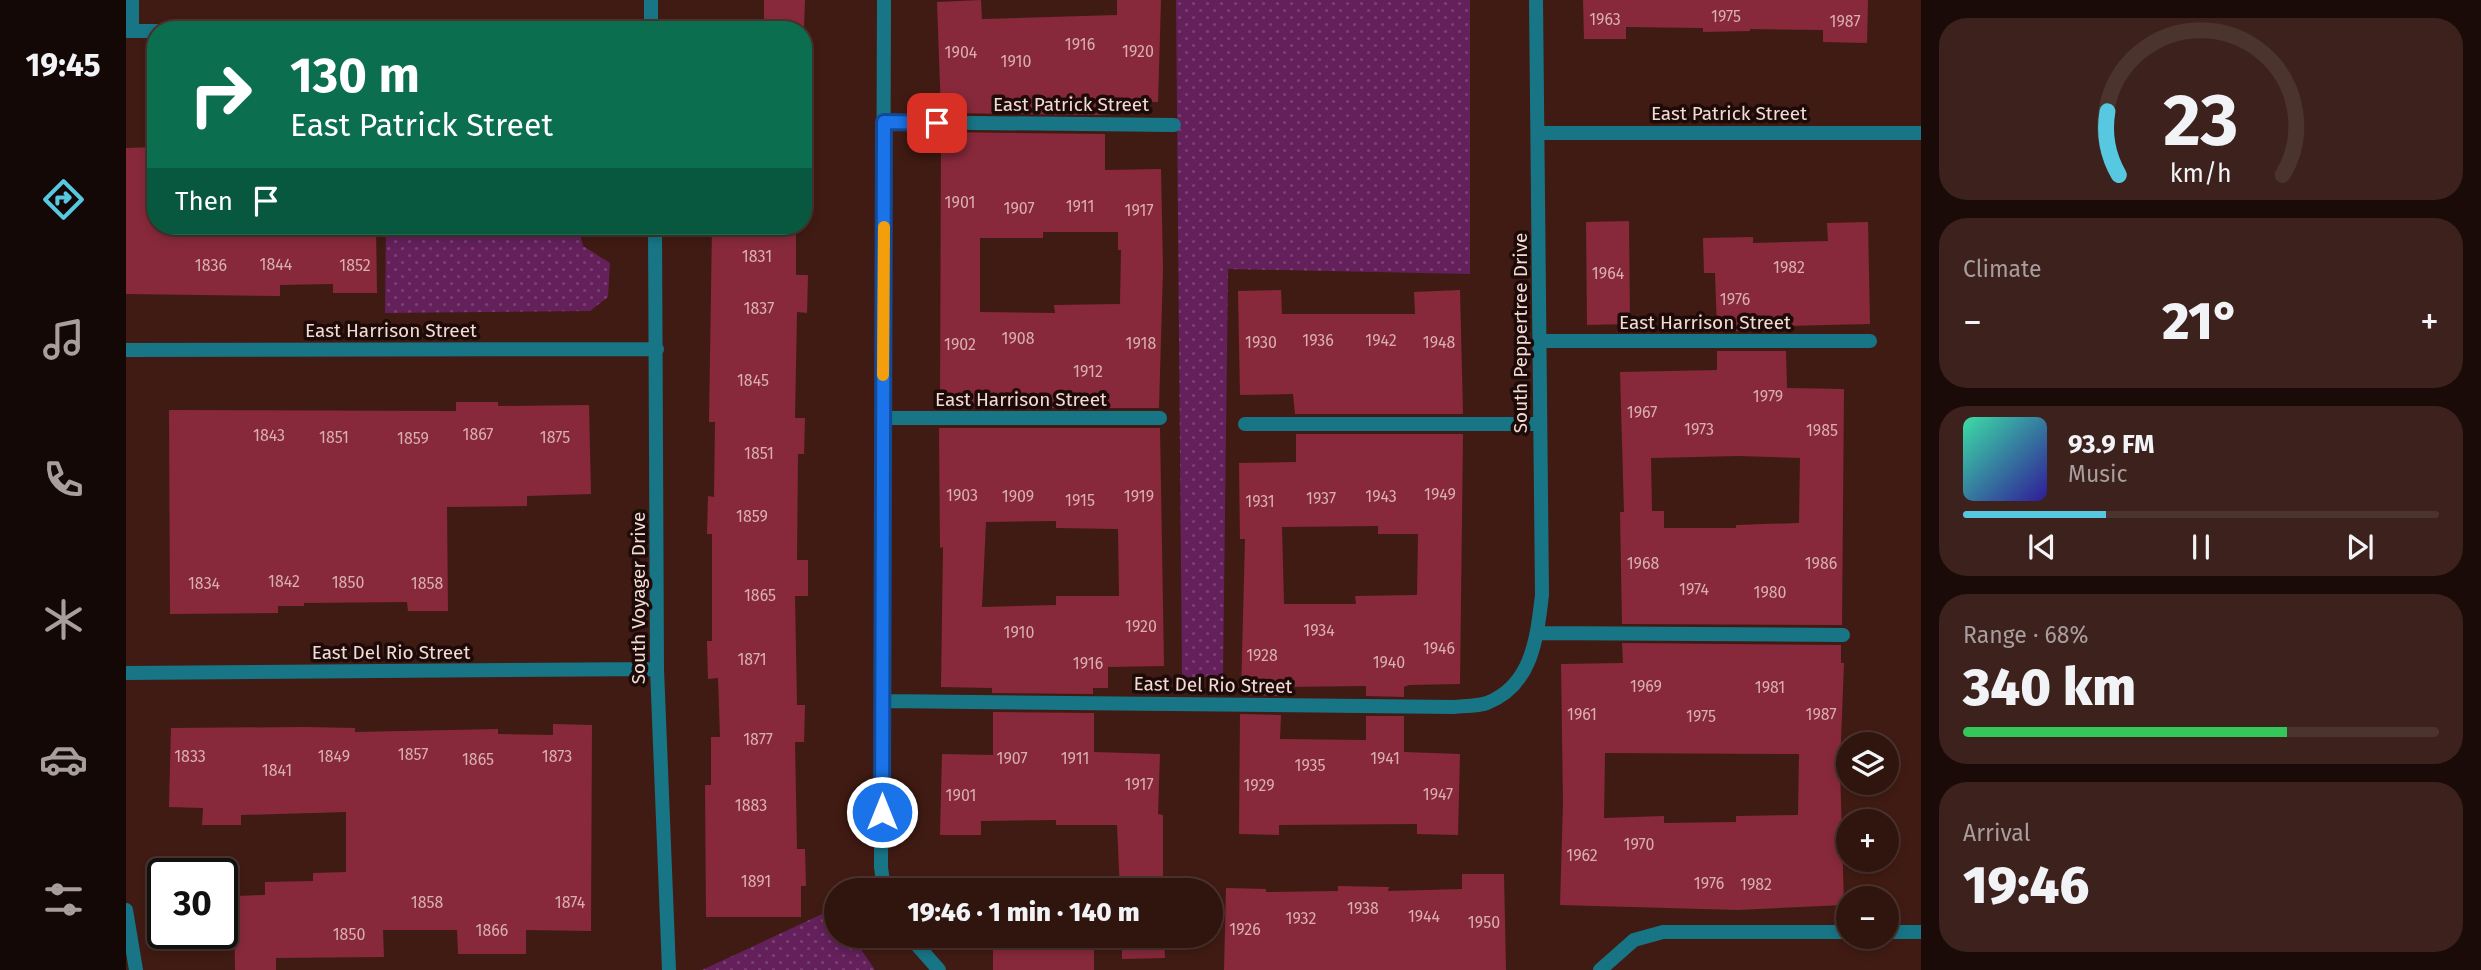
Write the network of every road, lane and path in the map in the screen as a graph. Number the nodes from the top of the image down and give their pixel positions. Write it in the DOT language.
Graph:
graph roads {
  1 [pos="132,0"];
  2 [pos="651,0"];
  3 [pos="884,0"];
  4 [pos="1536,0"];
  5 [pos="651,21"];
  6 [pos="129,31"];
  7 [pos="147,31"];
  8 [pos="884,122"];
  9 [pos="1174,125"];
  10 [pos="1538,133"];
  11 [pos="1921,133"];
  12 [pos="655,235"];
  13 [pos="1539,341"];
  14 [pos="1870,341"];
  15 [pos="657,348"];
  16 [pos="126,350"];
  17 [pos="883,418"];
  18 [pos="1160,418"];
  19 [pos="1245,424"];
  20 [pos="1540,424"];
  21 [pos="1538,633"];
  22 [pos="1843,635"];
  23 [pos="1529,665"];
  24 [pos="657,669"];
  25 [pos="126,673"];
  26 [pos="882,701"];
  27 [pos="882,878"];
  28 [pos="126,910"];
  29 [pos="1836,932"];
  30 [pos="1899,932"];
  31 [pos="1921,932"];
  32 [pos="917,948"];
  33 [pos="136,970"];
  34 [pos="668,970"];
  35 [pos="940,970"];
  36 [pos="1600,970"];
  1 -- 6 [label="street"];
  2 -- 5 [label="street"];
  3 -- 8 [label="street"];
  4 -- 10 [label="street, South Peppertree Drive"];
  6 -- 7 [label="street"];
  8 -- 9 [label="street, East Patrick Street"];
  8 -- 17 [label="street"];
  10 -- 11 [label="street, East Patrick Street"];
  10 -- 13 [label="street, South Peppertree Drive"];
  12 -- 15 [label="street, South Voyager Drive"];
  13 -- 14 [label="street, East Harrison Street"];
  13 -- 20 [label="street, South Peppertree Drive"];
  15 -- 16 [label="street, East Harrison Street"];
  15 -- 24 [label="street, South Voyager Drive"];
  17 -- 18 [label="street, East Harrison Street"];
  17 -- 26 [label="street"];
  19 -- 20 [label="street"];
  20 -- 21 [label="street, South Peppertree Drive"];
  21 -- 22 [label="street"];
  21 -- 23 [label="street, South Peppertree Drive"];
  23 -- 26 [label="street, East Del Rio Street"];
  24 -- 25 [label="street, East Del Rio Street"];
  24 -- 34 [label="street, South Voyager Drive"];
  26 -- 27 [label="street"];
  28 -- 33 [label="street"];
  29 -- 36 [label="street"];
  30 -- 31 [label="street"];
  32 -- 35 [label="street"];
}
